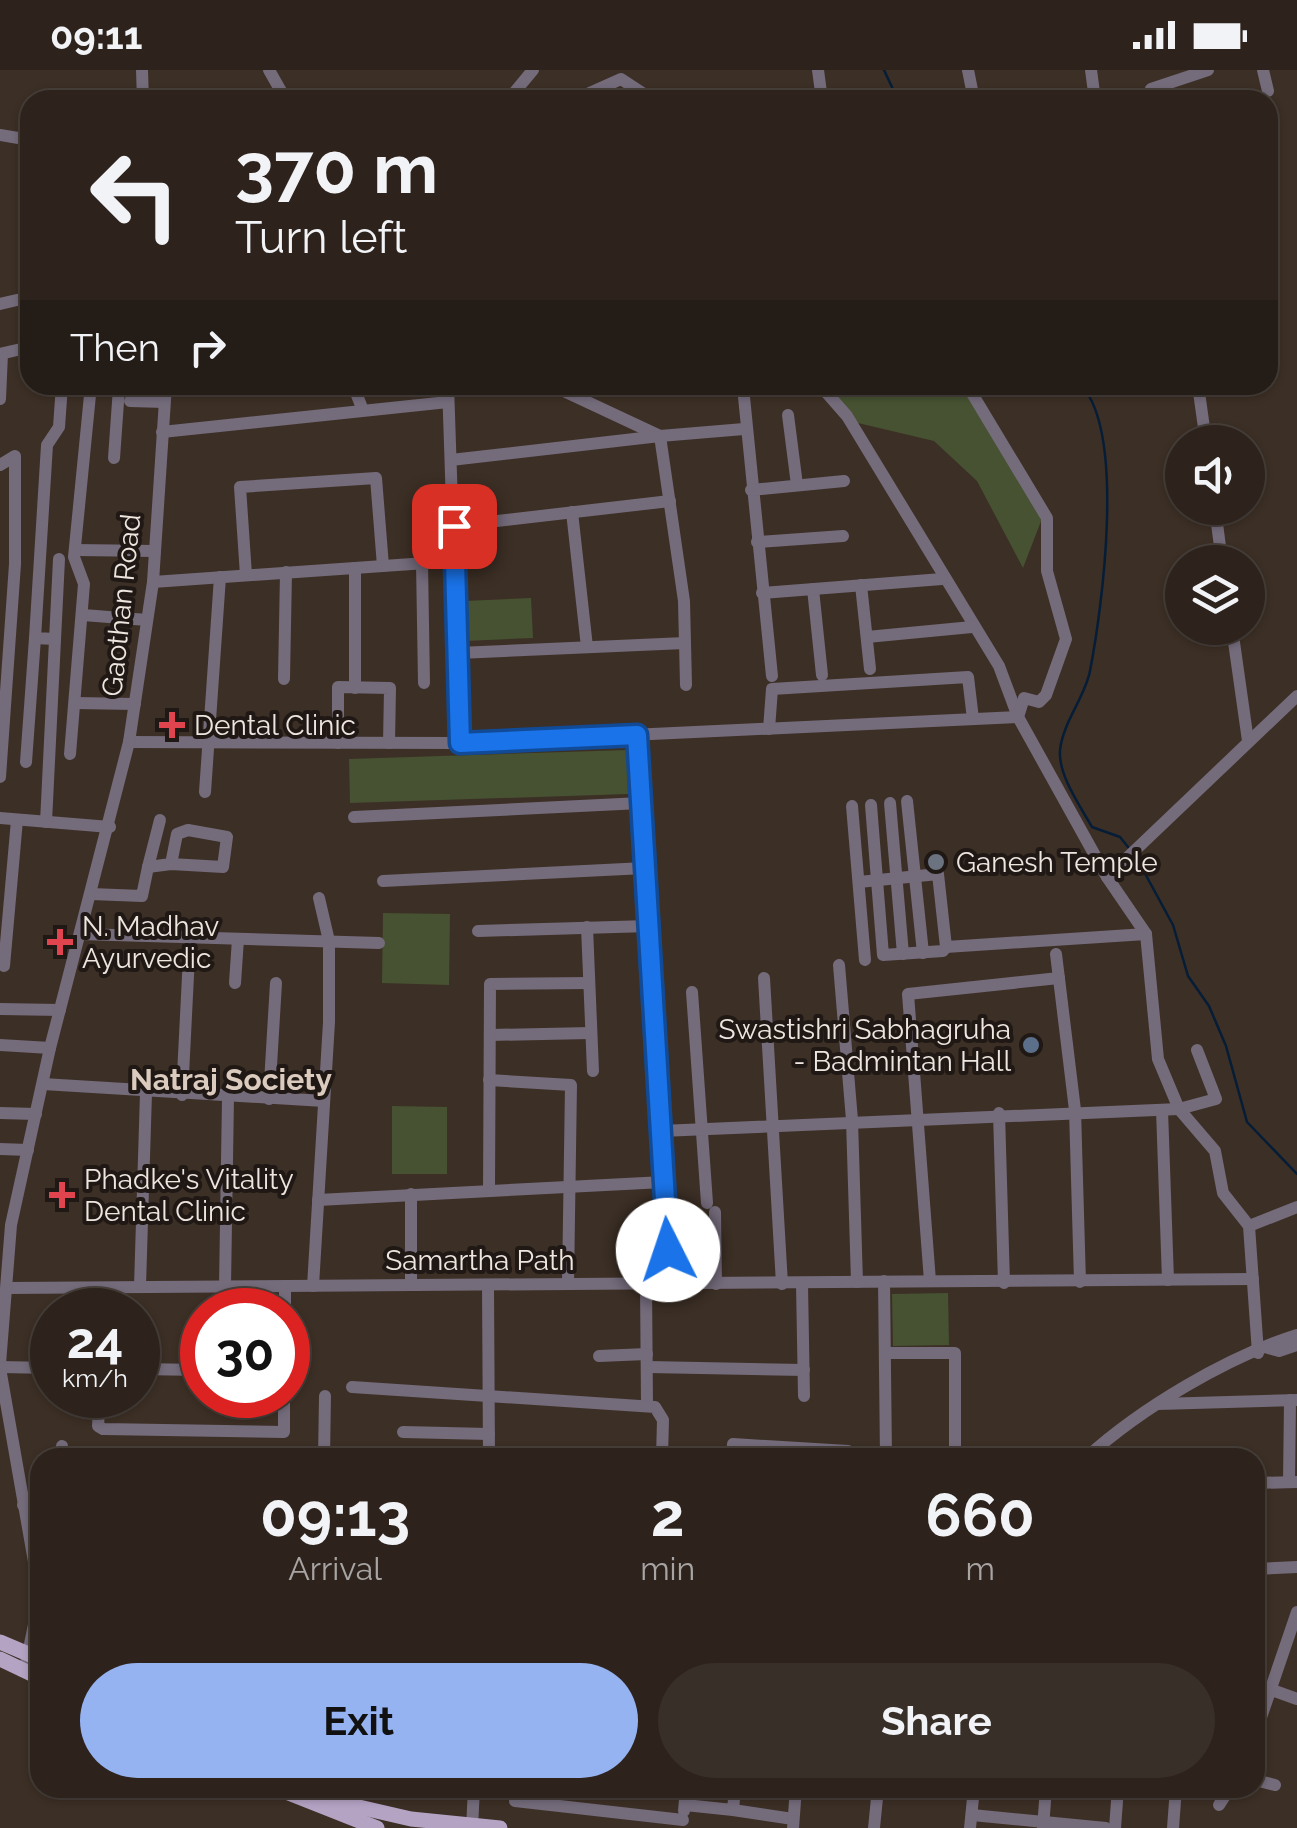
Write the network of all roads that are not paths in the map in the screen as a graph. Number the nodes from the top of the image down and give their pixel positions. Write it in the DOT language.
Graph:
graph roads {
  1 [pos="1208,70"];
  2 [pos="1263,70"];
  3 [pos="1152,89"];
  4 [pos="596,90"];
  5 [pos="637,90"];
  6 [pos="1268,90"];
  7 [pos="1,354"];
  8 [pos="61,395"];
  9 [pos="90,395"];
  10 [pos="118,395"];
  11 [pos="165,395"];
  12 [pos="357,395"];
  13 [pos="448,395"];
  14 [pos="573,395"];
  15 [pos="743,395"];
  16 [pos="829,395"];
  17 [pos="973,395"];
  18 [pos="1199,395"];
  19 [pos="0,399"];
  20 [pos="130,401"];
  21 [pos="164,402"];
  22 [pos="448,402"];
  23 [pos="362,408"];
  24 [pos="788,415"];
  25 [pos="1204,425"];
  26 [pos="744,428"];
  27 [pos="162,432"];
  28 [pos="660,436"];
  29 [pos="114,458"];
  30 [pos="451,460"];
  31 [pos="0,465"];
  32 [pos="844,481"];
  33 [pos="797,485"];
  34 [pos="751,490"];
  35 [pos="670,501"];
  36 [pos="572,512"];
  37 [pos="454,526"];
  38 [pos="843,536"];
  39 [pos="756,542"];
  40 [pos="75,550"];
  41 [pos="155,551"];
  42 [pos="59,559"];
  43 [pos="455,561"];
  44 [pos="422,564"];
  45 [pos="383,566"];
  46 [pos="355,568"];
  47 [pos="286,572"];
  48 [pos="246,575"];
  49 [pos="220,577"];
  50 [pos="942,579"];
  51 [pos="152,582"];
  52 [pos="861,585"];
  53 [pos="813,589"];
  54 [pos="762,593"];
  55 [pos="82,615"];
  56 [pos="147,620"];
  57 [pos="972,626"];
  58 [pos="866,637"];
  59 [pos="35,638"];
  60 [pos="55,639"];
  61 [pos="686,643"];
  62 [pos="1234,645"];
  63 [pos="587,647"];
  64 [pos="458,653"];
  65 [pos="870,669"];
  66 [pos="822,675"];
  67 [pos="772,676"];
  68 [pos="284,679"];
  69 [pos="424,684"];
  70 [pos="686,686"];
  71 [pos="355,688"];
  72 [pos="1297,696"];
  73 [pos="75,703"];
  74 [pos="135,704"];
  75 [pos="1018,717"];
  76 [pos="973,720"];
  77 [pos="770,729"];
  78 [pos="637,735"];
  79 [pos="1248,741"];
  80 [pos="129,742"];
  81 [pos="207,742"];
  82 [pos="338,743"];
  83 [pos="389,743"];
  84 [pos="460,743"];
  85 [pos="70,754"];
  86 [pos="26,762"];
  87 [pos="0,777"];
  88 [pos="205,792"];
  89 [pos="907,801"];
  90 [pos="641,803"];
  91 [pos="890,803"];
  92 [pos="871,805"];
  93 [pos="852,806"];
  94 [pos="0,818"];
  95 [pos="354,818"];
  96 [pos="17,820"];
  97 [pos="160,820"];
  98 [pos="46,822"];
  99 [pos="110,828"];
  100 [pos="171,864"];
  101 [pos="148,868"];
  102 [pos="645,868"];
  103 [pos="915,876"];
  104 [pos="1108,877"];
  105 [pos="898,878"];
  106 [pos="876,880"];
  107 [pos="383,882"];
  108 [pos="859,882"];
  109 [pos="91,894"];
  110 [pos="320,898"];
  111 [pos="649,926"];
  112 [pos="587,928"];
  113 [pos="478,931"];
  114 [pos="80,934"];
  115 [pos="1146,934"];
  116 [pos="190,936"];
  117 [pos="238,939"];
  118 [pos="329,941"];
  119 [pos="379,942"];
  120 [pos="946,947"];
  121 [pos="923,953"];
  122 [pos="903,954"];
  123 [pos="1056,954"];
  124 [pos="865,960"];
  125 [pos="838,964"];
  126 [pos="4,966"];
  127 [pos="764,978"];
  128 [pos="1059,978"];
  129 [pos="276,983"];
  130 [pos="589,983"];
  131 [pos="235,984"];
  132 [pos="692,992"];
  133 [pos="0,1009"];
  134 [pos="60,1010"];
  135 [pos="592,1033"];
  136 [pos="490,1035"];
  137 [pos="0,1045"];
  138 [pos="50,1048"];
  139 [pos="1197,1050"];
  140 [pos="593,1071"];
  141 [pos="490,1080"];
  142 [pos="43,1084"];
  143 [pos="146,1093"];
  144 [pos="182,1095"];
  145 [pos="228,1097"];
  146 [pos="268,1099"];
  147 [pos="324,1101"];
  148 [pos="1179,1109"];
  149 [pos="1075,1110"];
  150 [pos="1162,1110"];
  151 [pos="0,1113"];
  152 [pos="36,1114"];
  153 [pos="999,1114"];
  154 [pos="920,1117"];
  155 [pos="852,1120"];
  156 [pos="774,1124"];
  157 [pos="702,1128"];
  158 [pos="661,1131"];
  159 [pos="0,1150"];
  160 [pos="28,1150"];
  161 [pos="664,1182"];
  162 [pos="572,1186"];
  163 [pos="489,1190"];
  164 [pos="411,1194"];
  165 [pos="318,1200"];
  166 [pos="1297,1207"];
  167 [pos="1249,1226"];
  168 [pos="3,1262"];
  169 [pos="1253,1278"];
  170 [pos="1168,1280"];
  171 [pos="884,1281"];
  172 [pos="930,1281"];
  173 [pos="856,1282"];
  174 [pos="1004,1282"];
  175 [pos="1080,1282"];
  176 [pos="568,1284"];
  177 [pos="646,1284"];
  178 [pos="670,1284"];
  179 [pos="716,1284"];
  180 [pos="782,1284"];
  181 [pos="802,1284"];
  182 [pos="411,1285"];
  183 [pos="488,1285"];
  184 [pos="140,1286"];
  185 [pos="225,1286"];
  186 [pos="285,1286"];
  187 [pos="313,1286"];
  188 [pos="7,1288"];
  189 [pos="1297,1335"];
  190 [pos="1297,1345"];
  191 [pos="1263,1350"];
  192 [pos="886,1354"];
  193 [pos="600,1356"];
  194 [pos="648,1360"];
  195 [pos="0,1366"];
  196 [pos="30,1367"];
  197 [pos="804,1370"];
  198 [pos="2,1387"];
  199 [pos="352,1387"];
  200 [pos="325,1396"];
  201 [pos="804,1396"];
  202 [pos="490,1399"];
  203 [pos="1294,1400"];
  204 [pos="1156,1404"];
  205 [pos="647,1406"];
  206 [pos="99,1418"];
  207 [pos="284,1418"];
  208 [pos="403,1432"];
  209 [pos="489,1434"];
  210 [pos="6,1438"];
  211 [pos="324,1448"];
  212 [pos="488,1448"];
  213 [pos="662,1448"];
  214 [pos="733,1448"];
  215 [pos="766,1448"];
  216 [pos="886,1448"];
  217 [pos="955,1448"];
  218 [pos="1099,1448"];
  219 [pos="1293,1482"];
  220 [pos="1265,1483"];
  221 [pos="22,1505"];
  222 [pos="30,1505"];
  223 [pos="30,1545"];
  224 [pos="1297,1567"];
  225 [pos="1265,1569"];
  226 [pos="1296,1618"];
  227 [pos="0,1642"];
  228 [pos="0,1659"];
  229 [pos="30,1660"];
  230 [pos="30,1661"];
  231 [pos="1272,1690"];
  232 [pos="1297,1699"];
  233 [pos="1265,1709"];
  234 [pos="1265,1782"];
  235 [pos="1275,1785"];
  236 [pos="301,1798"];
  237 [pos="333,1798"];
  238 [pos="473,1798"];
  239 [pos="685,1798"];
  240 [pos="734,1798"];
  241 [pos="795,1798"];
  242 [pos="877,1798"];
  243 [pos="1045,1798"];
  244 [pos="1117,1798"];
  245 [pos="1175,1798"];
  246 [pos="1224,1798"];
  247 [pos="514,1801"];
  248 [pos="684,1805"];
  249 [pos="1219,1805"];
  250 [pos="733,1810"];
  251 [pos="971,1821"];
  252 [pos="682,1824"];
  253 [pos="793,1824"];
  254 [pos="1043,1825"];
  255 [pos="472,1826"];
  256 [pos="377,1828"];
  257 [pos="500,1828"];
  258 [pos="874,1828"];
  259 [pos="1106,1828"];
  260 [pos="1114,1828"];
  261 [pos="1173,1828"];
  1 -- 3 [label="street"];
  2 -- 6 [label="street"];
  4 -- 5 [label="street"];
  7 -- 19 [label="street"];
  8 -- 59 [label="street"];
  9 -- 40 [label="street"];
  10 -- 29 [label="street"];
  11 -- 21 [label="street, Gaothan Road"];
  12 -- 23 [label="street"];
  13 -- 22 [label="street"];
  14 -- 28 [label="street"];
  15 -- 26 [label="street"];
  16 -- 50 [label="street"];
  17 -- 75 [label="street"];
  18 -- 25 [label="street"];
  20 -- 21 [label="street"];
  21 -- 27 [label="street, Gaothan Road"];
  22 -- 23 [label="street"];
  22 -- 30 [label="street"];
  23 -- 27 [label="street"];
  24 -- 33 [label="street"];
  26 -- 28 [label="street"];
  26 -- 34 [label="street"];
  27 -- 41 [label="street, Gaothan Road"];
  28 -- 30 [label="street"];
  28 -- 35 [label="street"];
  30 -- 37 [label="street"];
  31 -- 87 [label="street"];
  32 -- 33 [label="street"];
  33 -- 34 [label="street"];
  34 -- 39 [label="street"];
  35 -- 36 [label="street"];
  35 -- 61 [label="street"];
  36 -- 37 [label="street"];
  36 -- 63 [label="street"];
  37 -- 43 [label="street"];
  38 -- 39 [label="street"];
  39 -- 54 [label="street"];
  40 -- 41 [label="street"];
  40 -- 55 [label="street"];
  41 -- 51 [label="street, Gaothan Road"];
  42 -- 60 [label="street"];
  43 -- 44 [label="street"];
  43 -- 64 [label="street"];
  44 -- 45 [label="street"];
  44 -- 69 [label="street"];
  45 -- 46 [label="street"];
  45 -- 48 [label="street"];
  46 -- 47 [label="street"];
  46 -- 71 [label="street"];
  47 -- 48 [label="street"];
  47 -- 68 [label="street"];
  48 -- 49 [label="street"];
  49 -- 51 [label="street"];
  49 -- 81 [label="street"];
  50 -- 52 [label="street"];
  50 -- 57 [label="street"];
  51 -- 56 [label="street, Gaothan Road"];
  52 -- 53 [label="street"];
  52 -- 58 [label="street"];
  53 -- 54 [label="street"];
  53 -- 66 [label="street"];
  54 -- 67 [label="street"];
  55 -- 56 [label="street"];
  55 -- 73 [label="street"];
  56 -- 74 [label="street, Gaothan Road"];
  57 -- 58 [label="street"];
  57 -- 75 [label="street"];
  58 -- 65 [label="street"];
  59 -- 60 [label="street"];
  59 -- 86 [label="street"];
  60 -- 98 [label="street"];
  61 -- 63 [label="street"];
  61 -- 70 [label="street"];
  62 -- 79 [label="street"];
  63 -- 64 [label="street"];
  64 -- 84 [label="street"];
  71 -- 82 [label="street"];
  71 -- 83 [label="street"];
  72 -- 79 [label="street"];
  73 -- 74 [label="street"];
  73 -- 85 [label="street"];
  74 -- 80 [label="street, Gaothan Road"];
  75 -- 76 [label="street"];
  75 -- 104 [label="street"];
  76 -- 77 [label="street"];
  76 -- 77 [label="street"];
  77 -- 78 [label="street"];
  78 -- 84 [label="street"];
  78 -- 90 [label="street"];
  79 -- 104 [label="street"];
  80 -- 81 [label="street"];
  80 -- 99 [label="street, Gaothan Road"];
  81 -- 82 [label="street"];
  81 -- 88 [label="street"];
  82 -- 83 [label="street"];
  83 -- 84 [label="street"];
  89 -- 103 [label="street"];
  90 -- 95 [label="street"];
  90 -- 102 [label="street"];
  91 -- 105 [label="street"];
  92 -- 106 [label="street"];
  93 -- 108 [label="street"];
  94 -- 96 [label="street"];
  96 -- 98 [label="street"];
  96 -- 126 [label="street"];
  97 -- 101 [label="street"];
  98 -- 99 [label="street"];
  99 -- 109 [label="street, Gaothan Road"];
  100 -- 100 [label="street"];
  100 -- 101 [label="street"];
  101 -- 109 [label="street"];
  102 -- 107 [label="street"];
  102 -- 111 [label="street"];
  103 -- 105 [label="street"];
  103 -- 120 [label="street"];
  103 -- 121 [label="street"];
  104 -- 115 [label="street"];
  105 -- 106 [label="street"];
  105 -- 122 [label="street"];
  106 -- 108 [label="street"];
  106 -- 122 [label="street"];
  108 -- 124 [label="street"];
  109 -- 114 [label="street, Gaothan Road"];
  110 -- 118 [label="street"];
  111 -- 112 [label="street"];
  111 -- 158 [label="street"];
  112 -- 113 [label="street"];
  112 -- 130 [label="street"];
  114 -- 116 [label="street"];
  114 -- 134 [label="street, Gaothan Road"];
  115 -- 120 [label="street"];
  115 -- 148 [label="street"];
  116 -- 117 [label="street"];
  116 -- 144 [label="street"];
  117 -- 118 [label="street"];
  117 -- 131 [label="street"];
  118 -- 119 [label="street"];
  118 -- 147 [label="street"];
  120 -- 121 [label="street"];
  121 -- 122 [label="street"];
  123 -- 128 [label="street"];
  125 -- 155 [label="street"];
  127 -- 156 [label="street"];
  128 -- 149 [label="street"];
  128 -- 154 [label="street"];
  129 -- 146 [label="street"];
  130 -- 135 [label="street"];
  130 -- 136 [label="street"];
  132 -- 157 [label="street"];
  133 -- 134 [label="street"];
  134 -- 138 [label="street, Gaothan Road"];
  135 -- 136 [label="street"];
  135 -- 140 [label="street"];
  136 -- 141 [label="street"];
  137 -- 138 [label="street"];
  138 -- 142 [label="street, Gaothan Road"];
  139 -- 148 [label="street"];
  141 -- 162 [label="street"];
  141 -- 163 [label="street"];
  142 -- 143 [label="street"];
  142 -- 152 [label="street, Gaothan Road"];
  143 -- 144 [label="street"];
  143 -- 184 [label="street"];
  144 -- 145 [label="street"];
  145 -- 146 [label="street"];
  145 -- 185 [label="street"];
  146 -- 147 [label="street"];
  147 -- 165 [label="street"];
  148 -- 150 [label="street"];
  148 -- 167 [label="street"];
  149 -- 150 [label="street"];
  149 -- 153 [label="street"];
  149 -- 175 [label="street"];
  150 -- 170 [label="street"];
  151 -- 152 [label="street"];
  152 -- 160 [label="street, Gaothan Road"];
  153 -- 154 [label="street"];
  153 -- 174 [label="street"];
  154 -- 155 [label="street"];
  154 -- 172 [label="street"];
  155 -- 156 [label="street"];
  155 -- 173 [label="street"];
  156 -- 157 [label="street"];
  156 -- 180 [label="street"];
  157 -- 158 [label="street"];
  157 -- 179 [label="street"];
  158 -- 161 [label="street"];
  159 -- 160 [label="street"];
  160 -- 168 [label="street, Gaothan Road"];
  161 -- 162 [label="street"];
  161 -- 178 [label="street"];
  162 -- 163 [label="street"];
  162 -- 176 [label="street"];
  163 -- 164 [label="street"];
  164 -- 165 [label="street"];
  164 -- 182 [label="street"];
  165 -- 187 [label="street"];
  166 -- 167 [label="street"];
  167 -- 169 [label="street"];
  168 -- 188 [label="street, Gaothan Road"];
  169 -- 170 [label="street, Samartha Path"];
  169 -- 191 [label="street"];
  170 -- 175 [label="street, Samartha Path"];
  171 -- 172 [label="street, Samartha Path"];
  171 -- 173 [label="street, Samartha Path"];
  171 -- 192 [label="street"];
  172 -- 174 [label="street, Samartha Path"];
  173 -- 181 [label="street, Samartha Path"];
  174 -- 175 [label="street, Samartha Path"];
  176 -- 177 [label="street, Samartha Path"];
  176 -- 183 [label="street, Samartha Path"];
  177 -- 178 [label="street, Samartha Path"];
  177 -- 194 [label="street"];
  178 -- 179 [label="street, Samartha Path"];
  179 -- 180 [label="street, Samartha Path"];
  180 -- 181 [label="street, Samartha Path"];
  181 -- 197 [label="street"];
  182 -- 183 [label="street, Samartha Path"];
  182 -- 187 [label="street, Samartha Path"];
  183 -- 202 [label="street"];
  184 -- 185 [label="street, Samartha Path"];
  184 -- 188 [label="street, Samartha Path"];
  185 -- 186 [label="street, Samartha Path"];
  186 -- 187 [label="street, Samartha Path"];
  188 -- 195 [label="street, Gaothan Road"];
  189 -- 191 [label="street"];
  190 -- 191 [label="street"];
  191 -- 204 [label="street"];
  192 -- 216 [label="street"];
  192 -- 217 [label="street"];
  193 -- 194 [label="street"];
  194 -- 197 [label="street"];
  194 -- 205 [label="street"];
  195 -- 196 [label="street"];
  195 -- 198 [label="street, Gaothan Road"];
  197 -- 201 [label="street"];
  198 -- 210 [label="street, Gaothan Road"];
  199 -- 202 [label="street"];
  200 -- 211 [label="street"];
  202 -- 205 [label="street"];
  202 -- 209 [label="street"];
  203 -- 204 [label="street"];
  203 -- 219 [label="street"];
  204 -- 218 [label="street"];
  205 -- 213 [label="street"];
  206 -- 207 [label="street"];
  208 -- 209 [label="street"];
  209 -- 212 [label="street"];
  210 -- 221 [label="street, Gaothan Road"];
  214 -- 215 [label="street"];
  219 -- 220 [label="street"];
  221 -- 222 [label="street"];
  221 -- 223 [label="street, Gaothan Road"];
  224 -- 225 [label="street"];
  226 -- 231 [label="street"];
  227 -- 229 [label="main road"];
  228 -- 230 [label="main road"];
  231 -- 232 [label="street"];
  231 -- 233 [label="street"];
  234 -- 235 [label="street"];
  236 -- 256 [label="main road"];
  237 -- 255 [label="main road"];
  238 -- 255 [label="street"];
  239 -- 248 [label="street"];
  240 -- 250 [label="street"];
  241 -- 253 [label="street"];
  242 -- 258 [label="street"];
  243 -- 254 [label="street"];
  244 -- 260 [label="street"];
  245 -- 261 [label="street"];
  246 -- 249 [label="street"];
  247 -- 252 [label="street"];
  248 -- 250 [label="street"];
  248 -- 252 [label="street"];
  250 -- 253 [label="street"];
  251 -- 254 [label="street"];
  254 -- 259 [label="street"];
  255 -- 257 [label="main road"];
}
